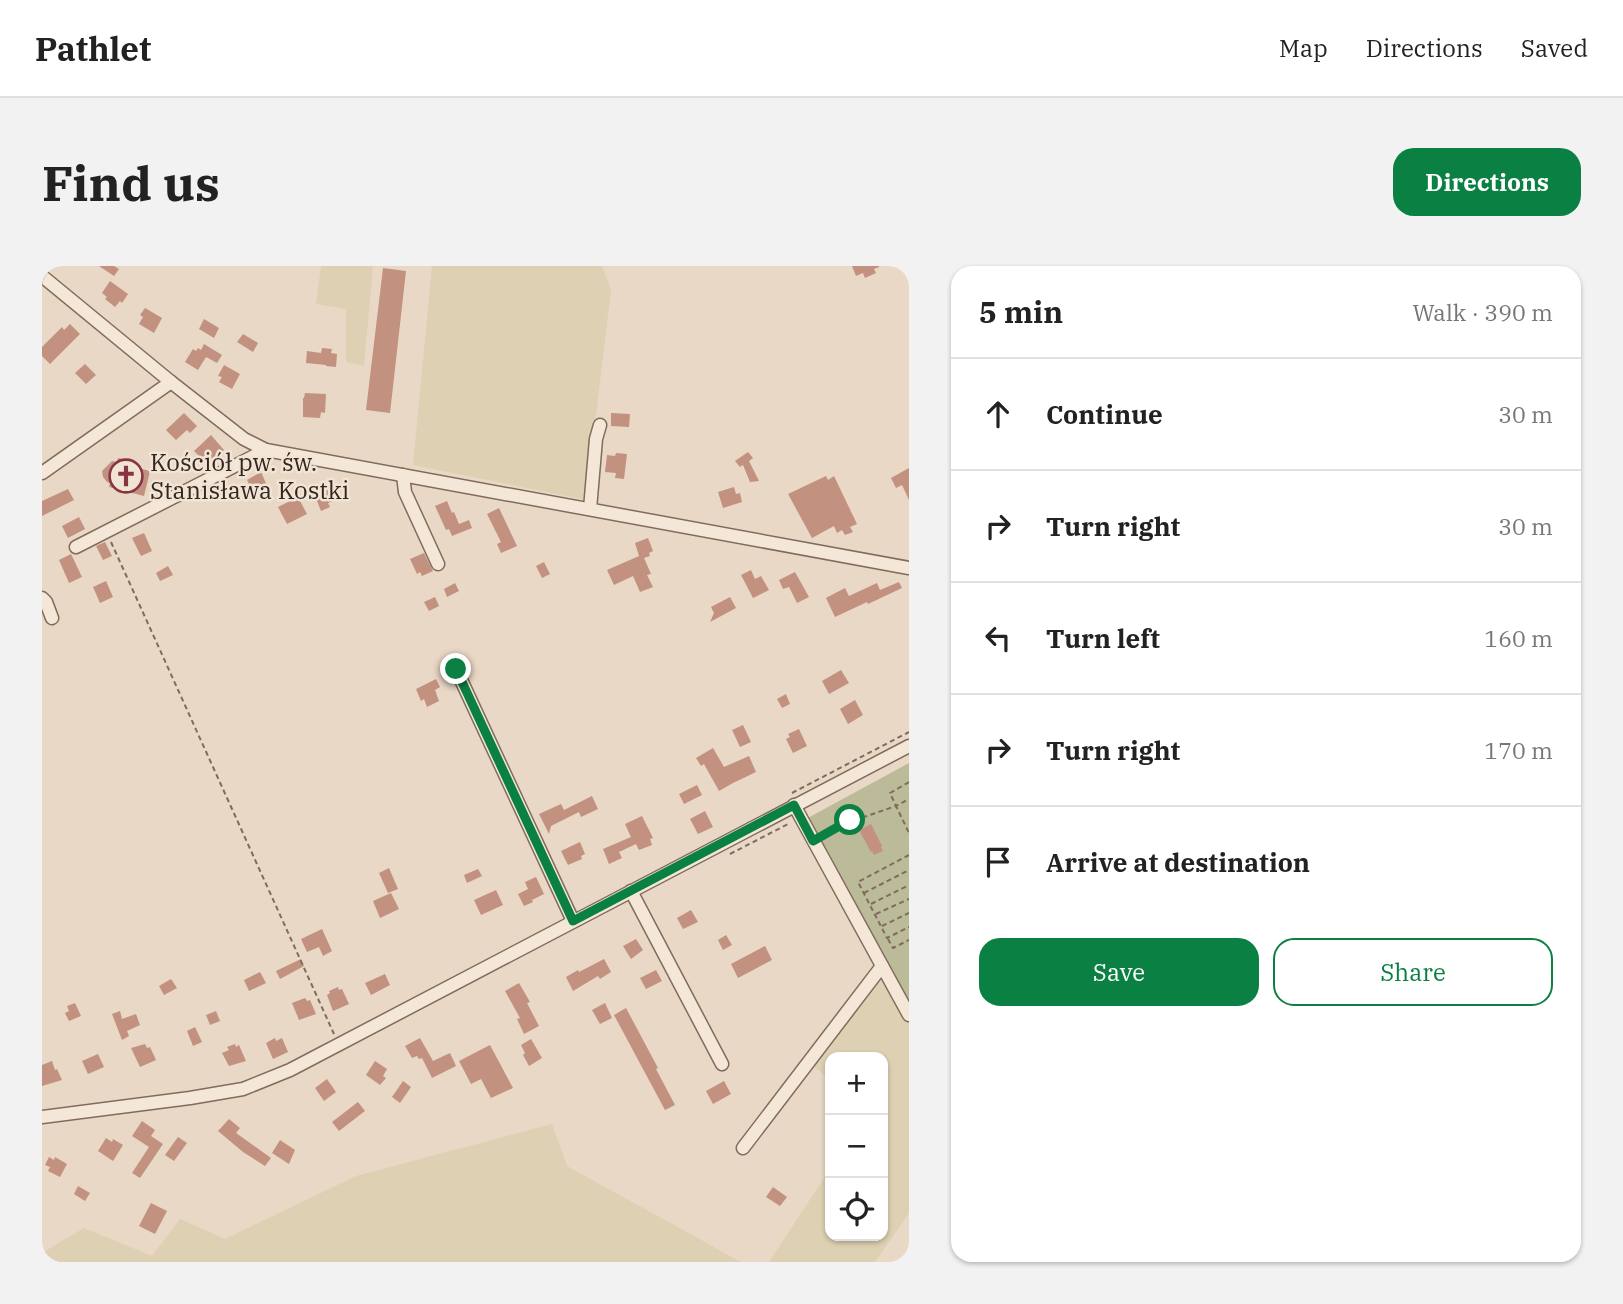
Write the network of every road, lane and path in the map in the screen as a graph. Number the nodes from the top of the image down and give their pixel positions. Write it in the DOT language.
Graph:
graph roads {
  1 [pos="42,276"];
  2 [pos="171,382"];
  3 [pos="600,425"];
  4 [pos="266,450"];
  5 [pos="42,473"];
  6 [pos="403,475"];
  7 [pos="590,509"];
  8 [pos="106,531"];
  9 [pos="76,547"];
  10 [pos="438,564"];
  11 [pos="909,568"];
  12 [pos="42,598"];
  13 [pos="52,618"];
  14 [pos="456,669"];
  15 [pos="909,732"];
  16 [pos="909,746"];
  17 [pos="909,782"];
  18 [pos="792,799"];
  19 [pos="909,799"];
  20 [pos="896,806"];
  21 [pos="909,831"];
  22 [pos="813,841"];
  23 [pos="909,855"];
  24 [pos="909,870"];
  25 [pos="909,885"];
  26 [pos="631,891"];
  27 [pos="863,893"];
  28 [pos="909,898"];
  29 [pos="870,905"];
  30 [pos="909,913"];
  31 [pos="875,915"];
  32 [pos="573,921"];
  33 [pos="881,926"];
  34 [pos="909,927"];
  35 [pos="887,938"];
  36 [pos="909,940"];
  37 [pos="882,966"];
  38 [pos="909,1015"];
  39 [pos="332,1030"];
  40 [pos="722,1065"];
  41 [pos="43,1115"];
  42 [pos="743,1149"];
  1 -- 2 [label="street"];
  2 -- 4 [label="street"];
  2 -- 5 [label="street"];
  3 -- 7 [label="street"];
  4 -- 6 [label="street"];
  4 -- 8 [label="street"];
  6 -- 7 [label="street"];
  6 -- 10 [label="street"];
  7 -- 11 [label="street"];
  8 -- 9 [label="street"];
  8 -- 39 [label="path"];
  12 -- 13 [label="street"];
  14 -- 32 [label="street"];
  15 -- 18 [label="path"];
  16 -- 18 [label="street"];
  17 -- 20 [label="path"];
  18 -- 22 [label="street"];
  18 -- 26 [label="street"];
  19 -- 20 [label="path"];
  20 -- 21 [label="path"];
  20 -- 22 [label="path"];
  22 -- 37 [label="street"];
  23 -- 27 [label="path"];
  24 -- 27 [label="path"];
  25 -- 29 [label="path"];
  26 -- 32 [label="street"];
  26 -- 40 [label="street"];
  27 -- 29 [label="path"];
  28 -- 31 [label="path"];
  29 -- 31 [label="path"];
  30 -- 33 [label="path"];
  31 -- 33 [label="path"];
  32 -- 41 [label="street"];
  33 -- 35 [label="path"];
  34 -- 35 [label="path"];
  35 -- 36 [label="path"];
  37 -- 38 [label="street"];
  37 -- 42 [label="street"];
}
